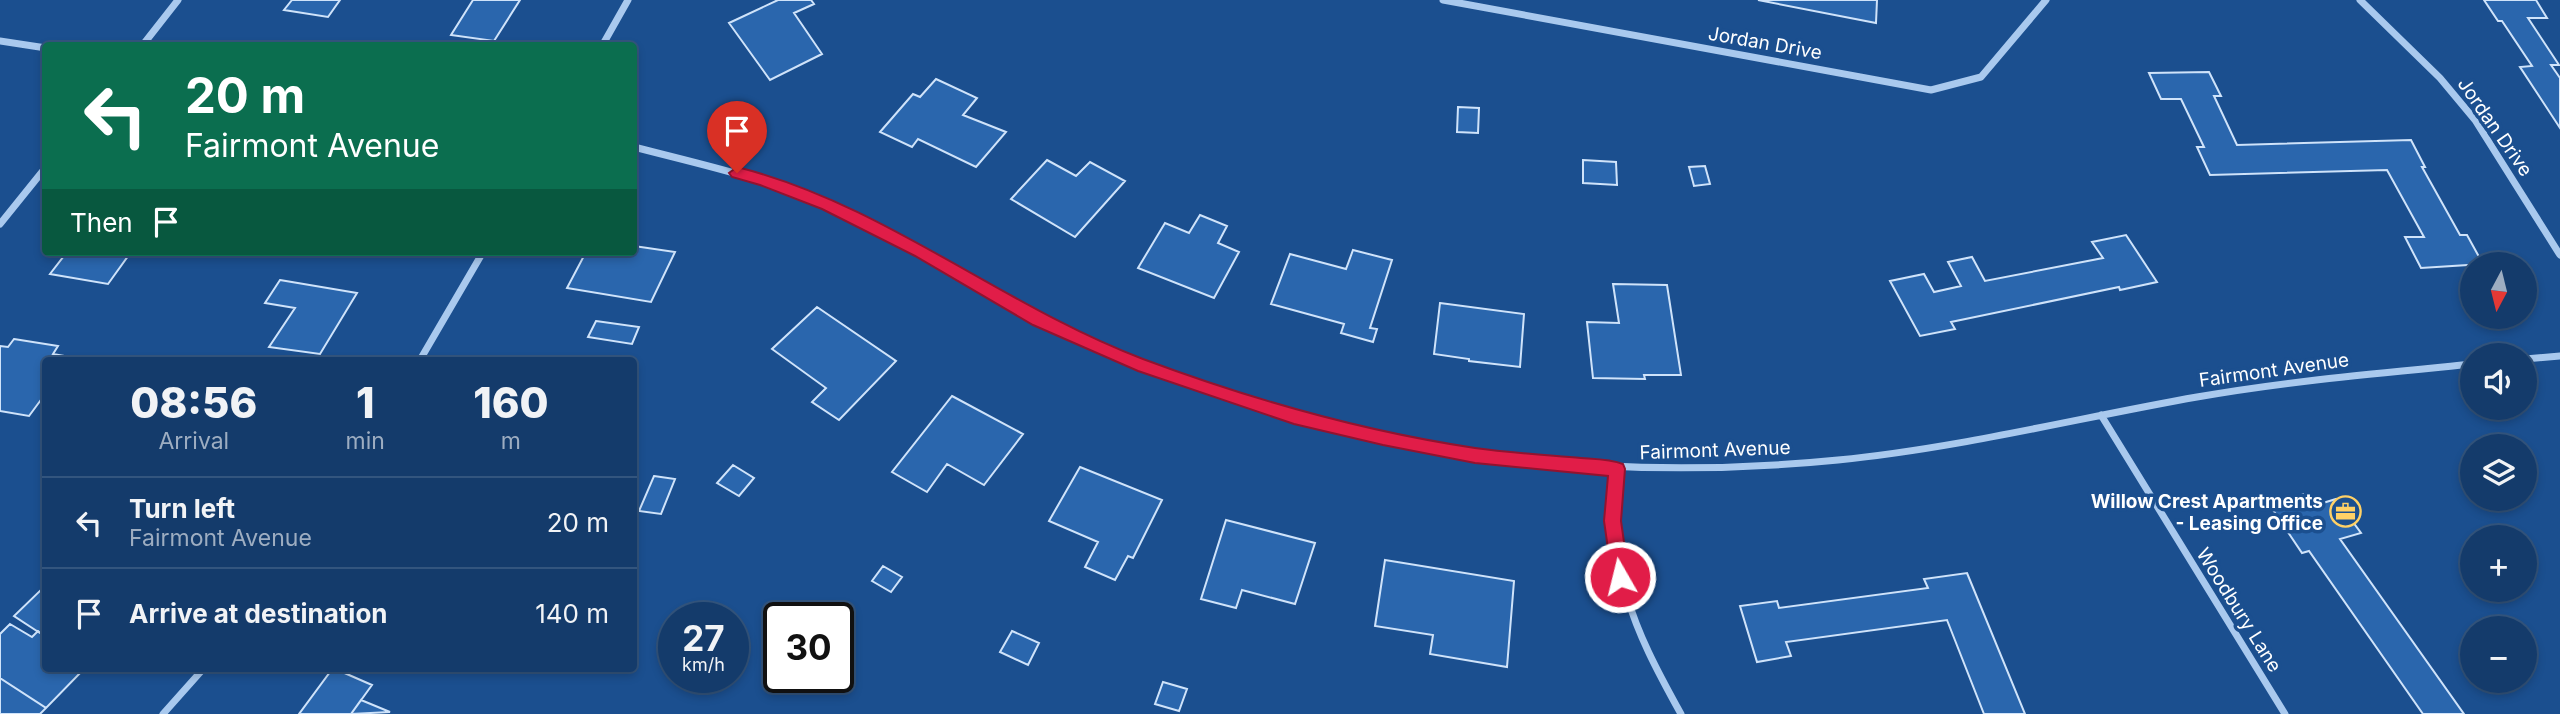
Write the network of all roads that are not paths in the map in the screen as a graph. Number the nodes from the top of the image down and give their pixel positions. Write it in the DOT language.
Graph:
graph roads {
  1 [pos="178,0"];
  2 [pos="628,0"];
  3 [pos="1443,0"];
  4 [pos="2046,0"];
  5 [pos="2360,0"];
  6 [pos="0,41"];
  7 [pos="145,42"];
  8 [pos="604,42"];
  9 [pos="42,47"];
  10 [pos="637,148"];
  11 [pos="42,172"];
  12 [pos="0,224"];
  13 [pos="2560,255"];
  14 [pos="481,256"];
  15 [pos="2560,356"];
  16 [pos="422,357"];
  17 [pos="2537,358"];
  18 [pos="2460,365"];
  19 [pos="2101,415"];
  20 [pos="1617,469"];
  21 [pos="200,672"];
  22 [pos="163,714"];
  23 [pos="1681,714"];
  24 [pos="2285,714"];
  1 -- 7 [label="street"];
  2 -- 8 [label="street"];
  3 -- 4 [label="street, Jordan Drive"];
  5 -- 13 [label="street, Jordan Drive"];
  6 -- 9 [label="street"];
  10 -- 20 [label="street, Fairmont Avenue"];
  11 -- 12 [label="street"];
  14 -- 16 [label="street"];
  15 -- 17 [label="street"];
  18 -- 19 [label="street, Fairmont Avenue"];
  19 -- 20 [label="street, Fairmont Avenue"];
  19 -- 24 [label="street, Woodbury Lane"];
  20 -- 23 [label="street"];
  21 -- 22 [label="street"];
}
